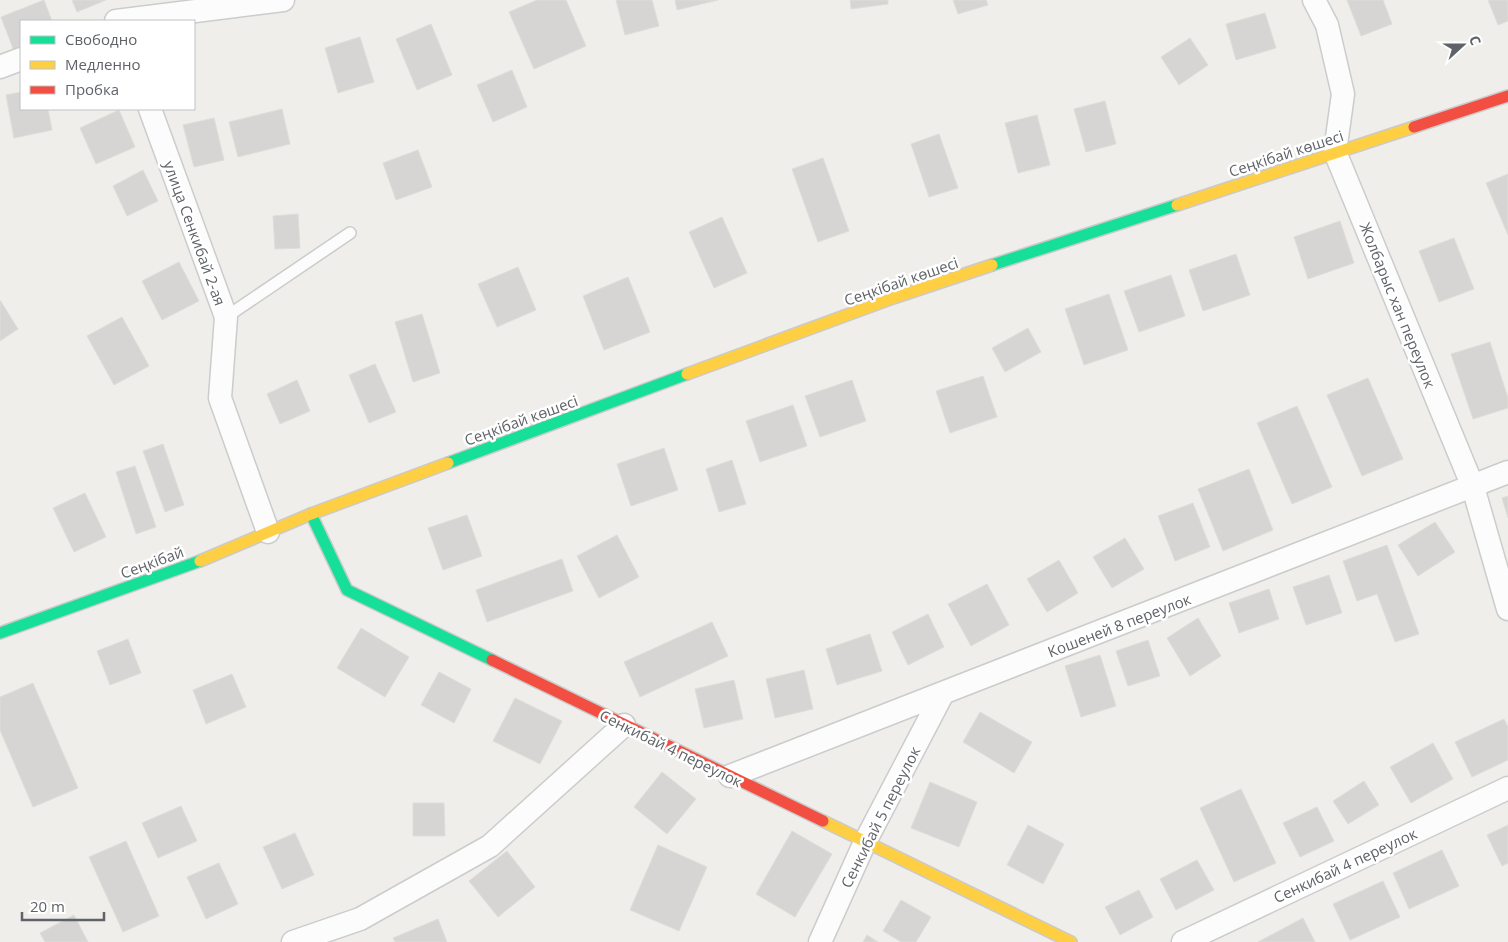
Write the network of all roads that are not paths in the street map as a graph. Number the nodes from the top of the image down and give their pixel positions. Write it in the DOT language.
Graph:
graph roads {
  1 [pos="282,0"];
  2 [pos="1314,0"];
  3 [pos="125,20"];
  4 [pos="20,59"];
  5 [pos="0,67"];
  6 [pos="1508,96"];
  7 [pos="150,110"];
  8 [pos="1335,152"];
  9 [pos="350,233"];
  10 [pos="226,317"];
  11 [pos="1508,472"];
  12 [pos="1473,486"];
  13 [pos="311,514"];
  14 [pos="268,532"];
  15 [pos="1508,609"];
  16 [pos="0,633"];
  17 [pos="943,693"];
  18 [pos="624,725"];
  19 [pos="730,776"];
  20 [pos="1508,788"];
  21 [pos="864,842"];
  22 [pos="293,942"];
  23 [pos="820,942"];
  24 [pos="1071,942"];
  25 [pos="1183,942"];
  1 -- 3 [label="street"];
  2 -- 8 [label="street"];
  4 -- 5 [label="street"];
  6 -- 8 [label="street, Сеңкібай көшесі"];
  7 -- 10 [label="street, улица Сенкибай 2-ая"];
  8 -- 12 [label="street, Жолбарыс хан переулок"];
  8 -- 13 [label="street, Сеңкібай көшесі"];
  9 -- 10 [label="lane"];
  10 -- 14 [label="street, улица Сенкибай 2-ая"];
  11 -- 12 [label="street, Кошеней 8 переулок"];
  12 -- 15 [label="street, Жолбарыс хан переулок"];
  12 -- 17 [label="street, Кошеней 8 переулок"];
  13 -- 14 [label="street, Сеңкібай"];
  13 -- 18 [label="street, Сенкибай 4 переулок"];
  14 -- 16 [label="street, Сеңкібай"];
  17 -- 19 [label="street, Кошеней 8 переулок"];
  17 -- 21 [label="street, Сенкибай 5 переулок"];
  18 -- 19 [label="street, Сенкибай 4 переулок"];
  18 -- 22 [label="street"];
  19 -- 21 [label="street, Сенкибай 4 переулок"];
  20 -- 25 [label="street, Сенкибай 4 переулок"];
  21 -- 23 [label="street, Сенкибай 5 переулок"];
  21 -- 24 [label="street, Сенкибай 4 переулок"];
}
